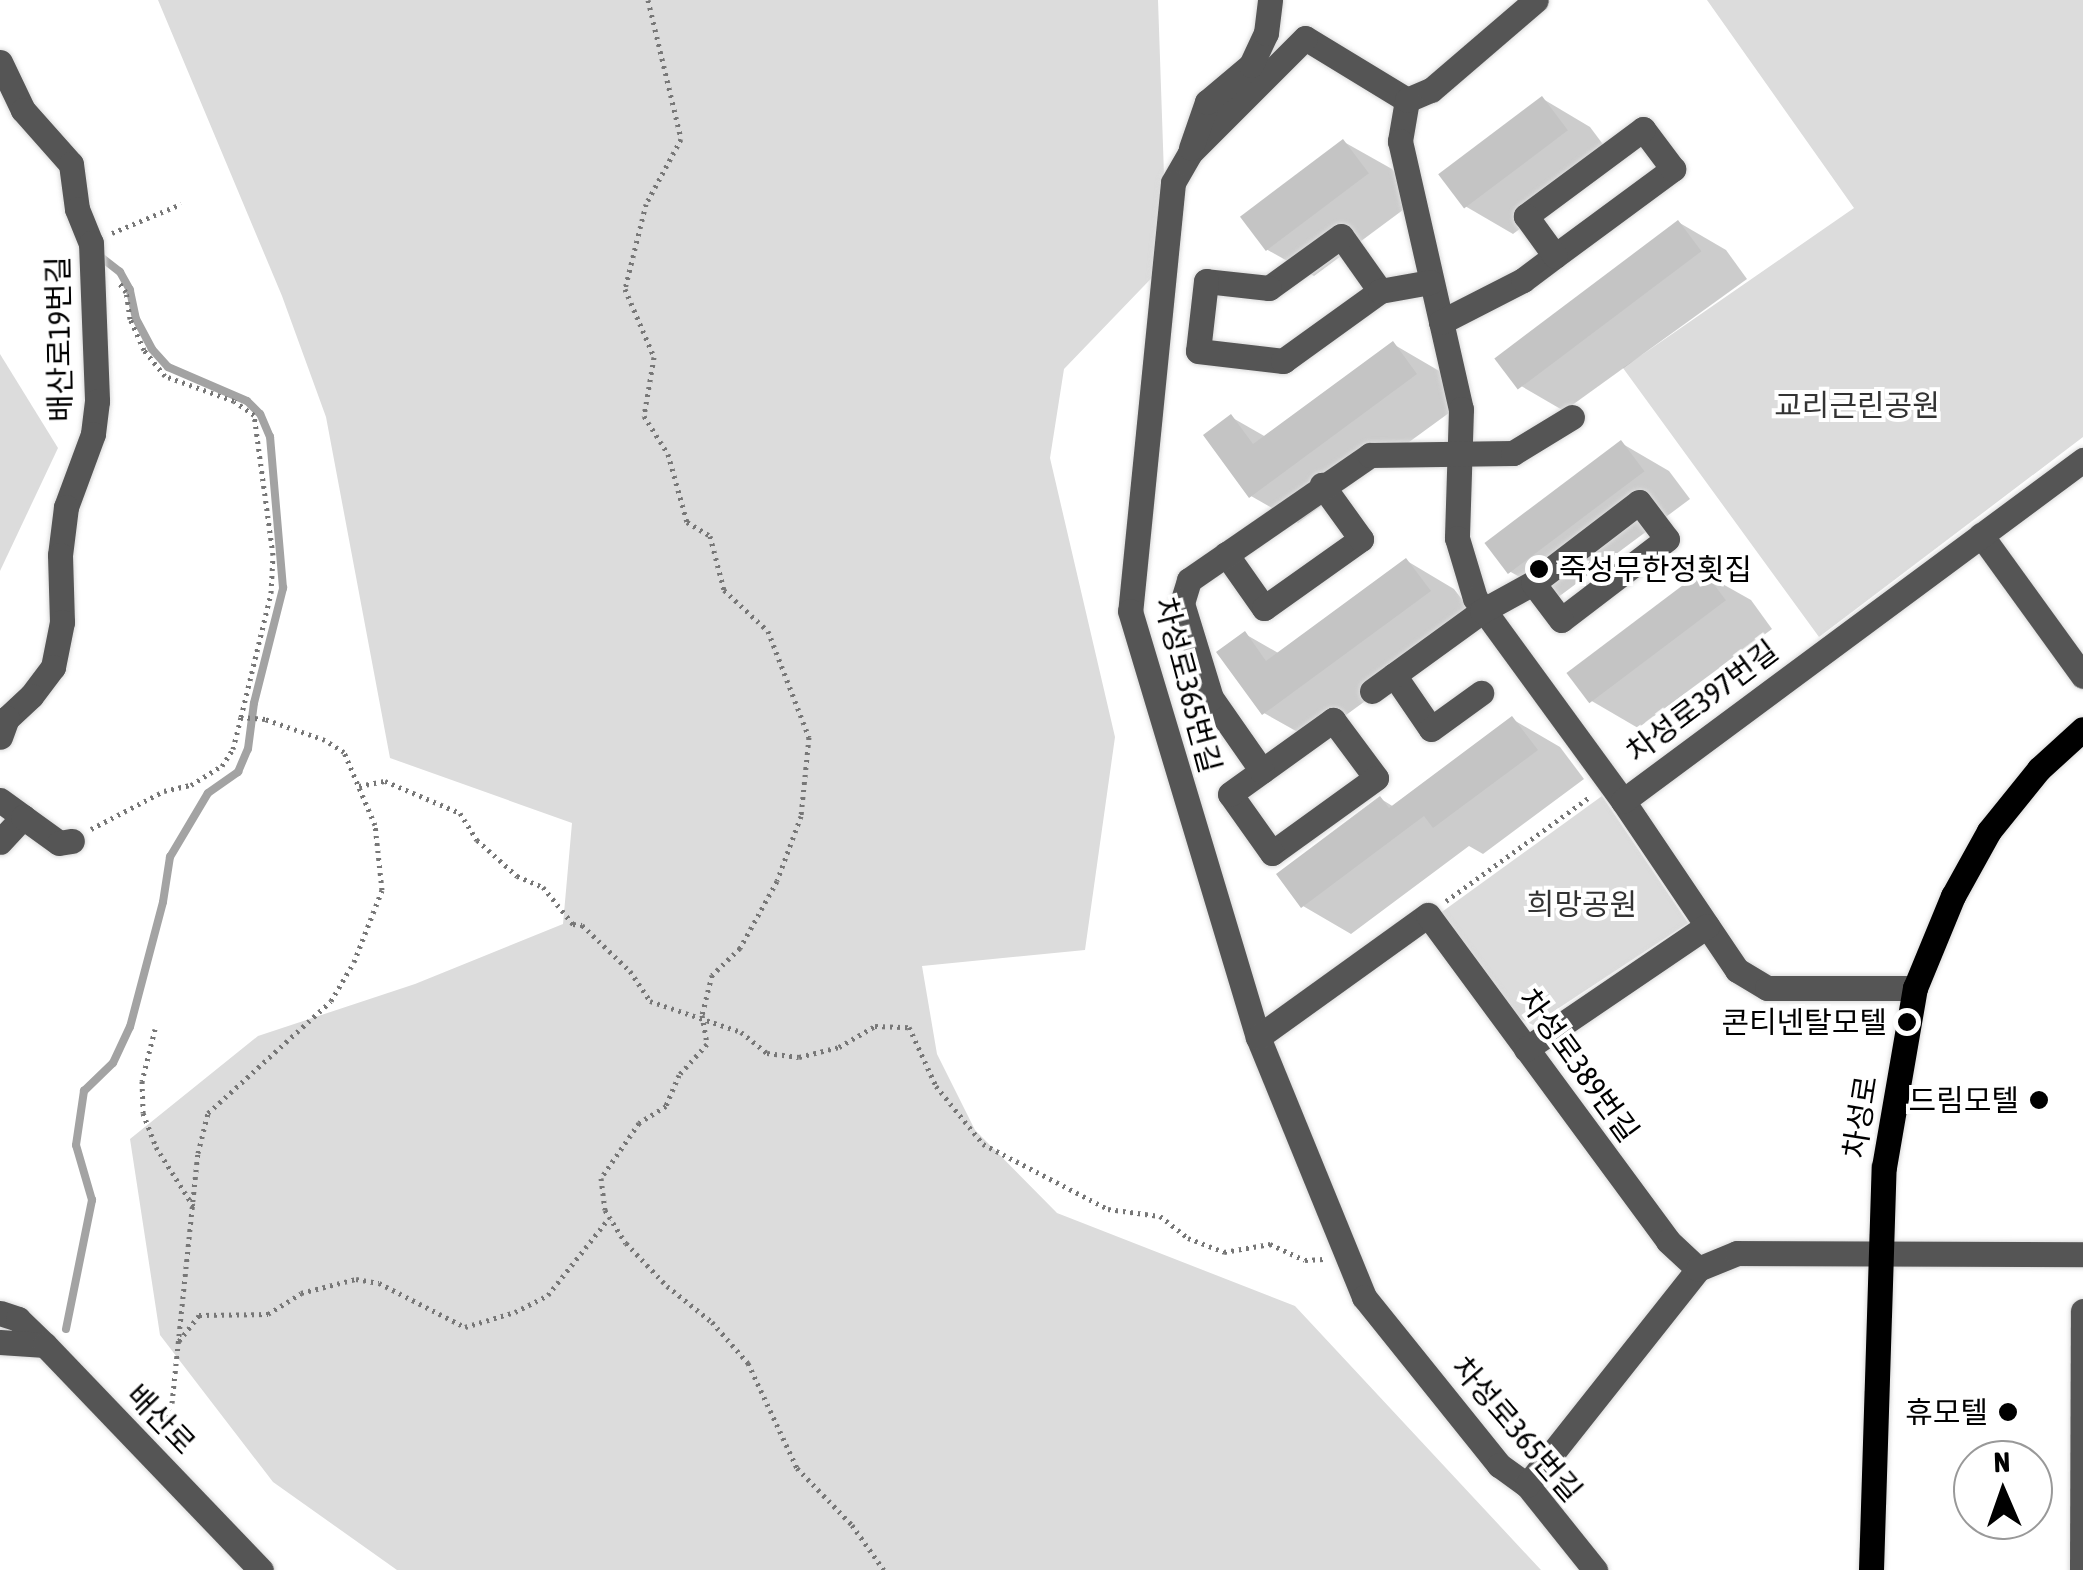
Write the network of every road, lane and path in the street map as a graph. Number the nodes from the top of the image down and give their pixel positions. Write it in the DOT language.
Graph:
graph roads {
  1 [pos="648,0"];
  2 [pos="1270,0"];
  3 [pos="1536,0"];
  4 [pos="0,62"];
  5 [pos="1407,100"];
  6 [pos="1190,153"];
  7 [pos="181,204"];
  8 [pos="92,252"];
  9 [pos="1555,256"];
  10 [pos="1430,282"];
  11 [pos="1380,291"];
  12 [pos="1441,322"];
  13 [pos="1572,417"];
  14 [pos="1462,454"];
  15 [pos="2083,460"];
  16 [pos="1322,485"];
  17 [pos="1981,535"];
  18 [pos="1226,554"];
  19 [pos="1533,583"];
  20 [pos="1482,611"];
  21 [pos="1394,675"];
  22 [pos="2083,676"];
  23 [pos="1372,691"];
  24 [pos="1482,693"];
  25 [pos="243,717"];
  26 [pos="2083,730"];
  27 [pos="0,737"];
  28 [pos="1262,771"];
  29 [pos="359,786"];
  30 [pos="1616,792"];
  31 [pos="0,800"];
  32 [pos="22,817"];
  33 [pos="72,841"];
  34 [pos="0,842"];
  35 [pos="1428,915"];
  36 [pos="1708,926"];
  37 [pos="1915,988"];
  38 [pos="702,1016"];
  39 [pos="155,1028"];
  40 [pos="1258,1037"];
  41 [pos="1526,1049"];
  42 [pos="195,1209"];
  43 [pos="609,1218"];
  44 [pos="1878,1252"];
  45 [pos="1346,1254"];
  46 [pos="2083,1254"];
  47 [pos="1698,1269"];
  48 [pos="2083,1311"];
  49 [pos="0,1313"];
  50 [pos="0,1342"];
  51 [pos="177,1343"];
  52 [pos="45,1345"];
  53 [pos="142,1446"];
  54 [pos="1526,1485"];
  55 [pos="252,1567"];
  56 [pos="884,1570"];
  57 [pos="1595,1570"];
  58 [pos="1871,1570"];
  59 [pos="2082,1570"];
  1 -- 38 [label="path"];
  2 -- 6 [label="street"];
  3 -- 5 [label="street"];
  4 -- 8 [label="street, 배산로19번길"];
  5 -- 6 [label="street, 차성로365번길"];
  5 -- 10 [label="street"];
  6 -- 40 [label="street, 차성로365번길"];
  7 -- 8 [label="path"];
  8 -- 25 [label="path"];
  8 -- 27 [label="street, 배산로19번길"];
  9 -- 9 [label="street"];
  9 -- 12 [label="street"];
  10 -- 11 [label="street"];
  10 -- 12 [label="street"];
  11 -- 11 [label="street"];
  12 -- 14 [label="street"];
  13 -- 14 [label="street"];
  14 -- 16 [label="street"];
  14 -- 20 [label="street"];
  15 -- 17 [label="street, 차성로397번길"];
  16 -- 18 [label="street"];
  16 -- 18 [label="street"];
  17 -- 22 [label="street"];
  17 -- 30 [label="street, 차성로397번길"];
  18 -- 28 [label="street"];
  19 -- 19 [label="street"];
  19 -- 20 [label="street"];
  20 -- 21 [label="street"];
  20 -- 30 [label="street"];
  21 -- 23 [label="street"];
  21 -- 24 [label="street"];
  25 -- 29 [label="path"];
  25 -- 33 [label="path"];
  26 -- 37 [label="main road, 차성로"];
  28 -- 28 [label="street"];
  29 -- 38 [label="path"];
  29 -- 42 [label="path"];
  30 -- 35 [label="path"];
  30 -- 36 [label="street, 차성로397번길"];
  31 -- 32 [label="street"];
  32 -- 33 [label="street"];
  32 -- 34 [label="street"];
  35 -- 40 [label="street"];
  35 -- 41 [label="street, 차성로389번길"];
  36 -- 37 [label="street, 차성로397번길"];
  36 -- 41 [label="street"];
  37 -- 44 [label="main road, 차성로"];
  38 -- 43 [label="path"];
  38 -- 45 [label="path"];
  39 -- 42 [label="path"];
  40 -- 45 [label="street, 차성로365번길"];
  41 -- 47 [label="street, 차성로389번길"];
  42 -- 51 [label="path"];
  43 -- 51 [label="path"];
  43 -- 56 [label="path"];
  44 -- 46 [label="street"];
  44 -- 47 [label="street"];
  44 -- 58 [label="main road, 차성로"];
  45 -- 54 [label="street, 차성로365번길"];
  47 -- 54 [label="street"];
  48 -- 59 [label="street"];
  49 -- 52 [label="street"];
  50 -- 52 [label="street"];
  51 -- 53 [label="path"];
  52 -- 53 [label="street, 배산로"];
  53 -- 55 [label="street, 배산로"];
  54 -- 57 [label="street, 차성로365번길"];
}
